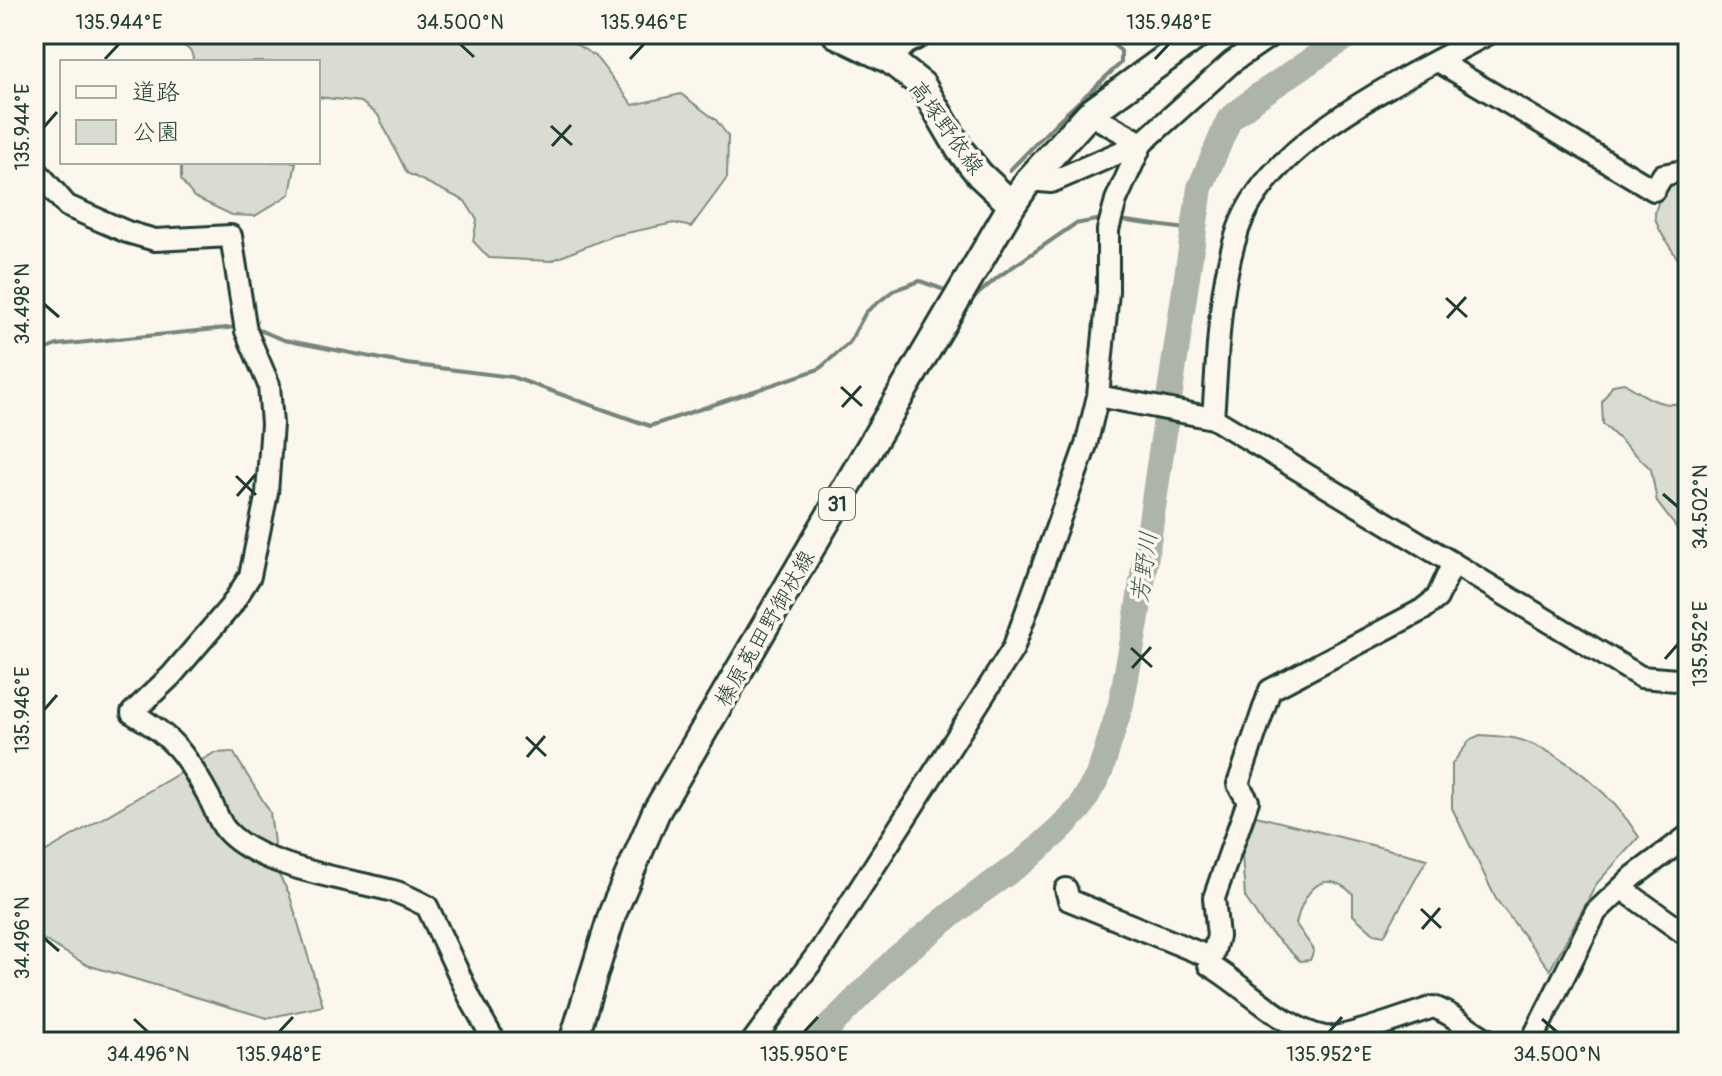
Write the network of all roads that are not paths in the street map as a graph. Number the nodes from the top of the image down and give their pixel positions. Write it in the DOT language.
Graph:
graph roads {
  1 [pos="836,34"];
  2 [pos="925,34"];
  3 [pos="1199,34"];
  4 [pos="1273,34"];
  5 [pos="1488,34"];
  6 [pos="890,60"];
  7 [pos="1438,61"];
  8 [pos="1089,114"];
  9 [pos="1142,143"];
  10 [pos="34,168"];
  11 [pos="1688,170"];
  12 [pos="1029,180"];
  13 [pos="1012,205"];
  14 [pos="1102,397"];
  15 [pos="1208,417"];
  16 [pos="1453,563"];
  17 [pos="1688,681"];
  18 [pos="1688,836"];
  19 [pos="1621,888"];
  20 [pos="1066,889"];
  21 [pos="1688,936"];
  22 [pos="1209,965"];
  23 [pos="495,1042"];
  24 [pos="573,1042"];
  25 [pos="752,1042"];
  26 [pos="1492,1042"];
  27 [pos="1531,1042"];
  1 -- 6 [label="main road, 高塚野依線"];
  2 -- 6 [label="street"];
  3 -- 8 [label="main road, 榛原菟田野御杖線 / 31"];
  4 -- 9 [label="street"];
  5 -- 7 [label="street"];
  6 -- 13 [label="main road, 高塚野依線"];
  7 -- 11 [label="street"];
  7 -- 15 [label="street"];
  8 -- 9 [label="street"];
  8 -- 12 [label="main road, 榛原菟田野御杖線 / 31"];
  9 -- 12 [label="street"];
  9 -- 14 [label="street"];
  10 -- 23 [label="street"];
  12 -- 13 [label="main road, 榛原菟田野御杖線 / 31"];
  13 -- 24 [label="main road, 榛原菟田野御杖線 / 31"];
  14 -- 15 [label="street"];
  14 -- 25 [label="street"];
  15 -- 16 [label="street"];
  16 -- 17 [label="street"];
  16 -- 20 [label="street"];
  18 -- 19 [label="street"];
  19 -- 21 [label="street"];
  19 -- 27 [label="street"];
  22 -- 26 [label="street"];
}
